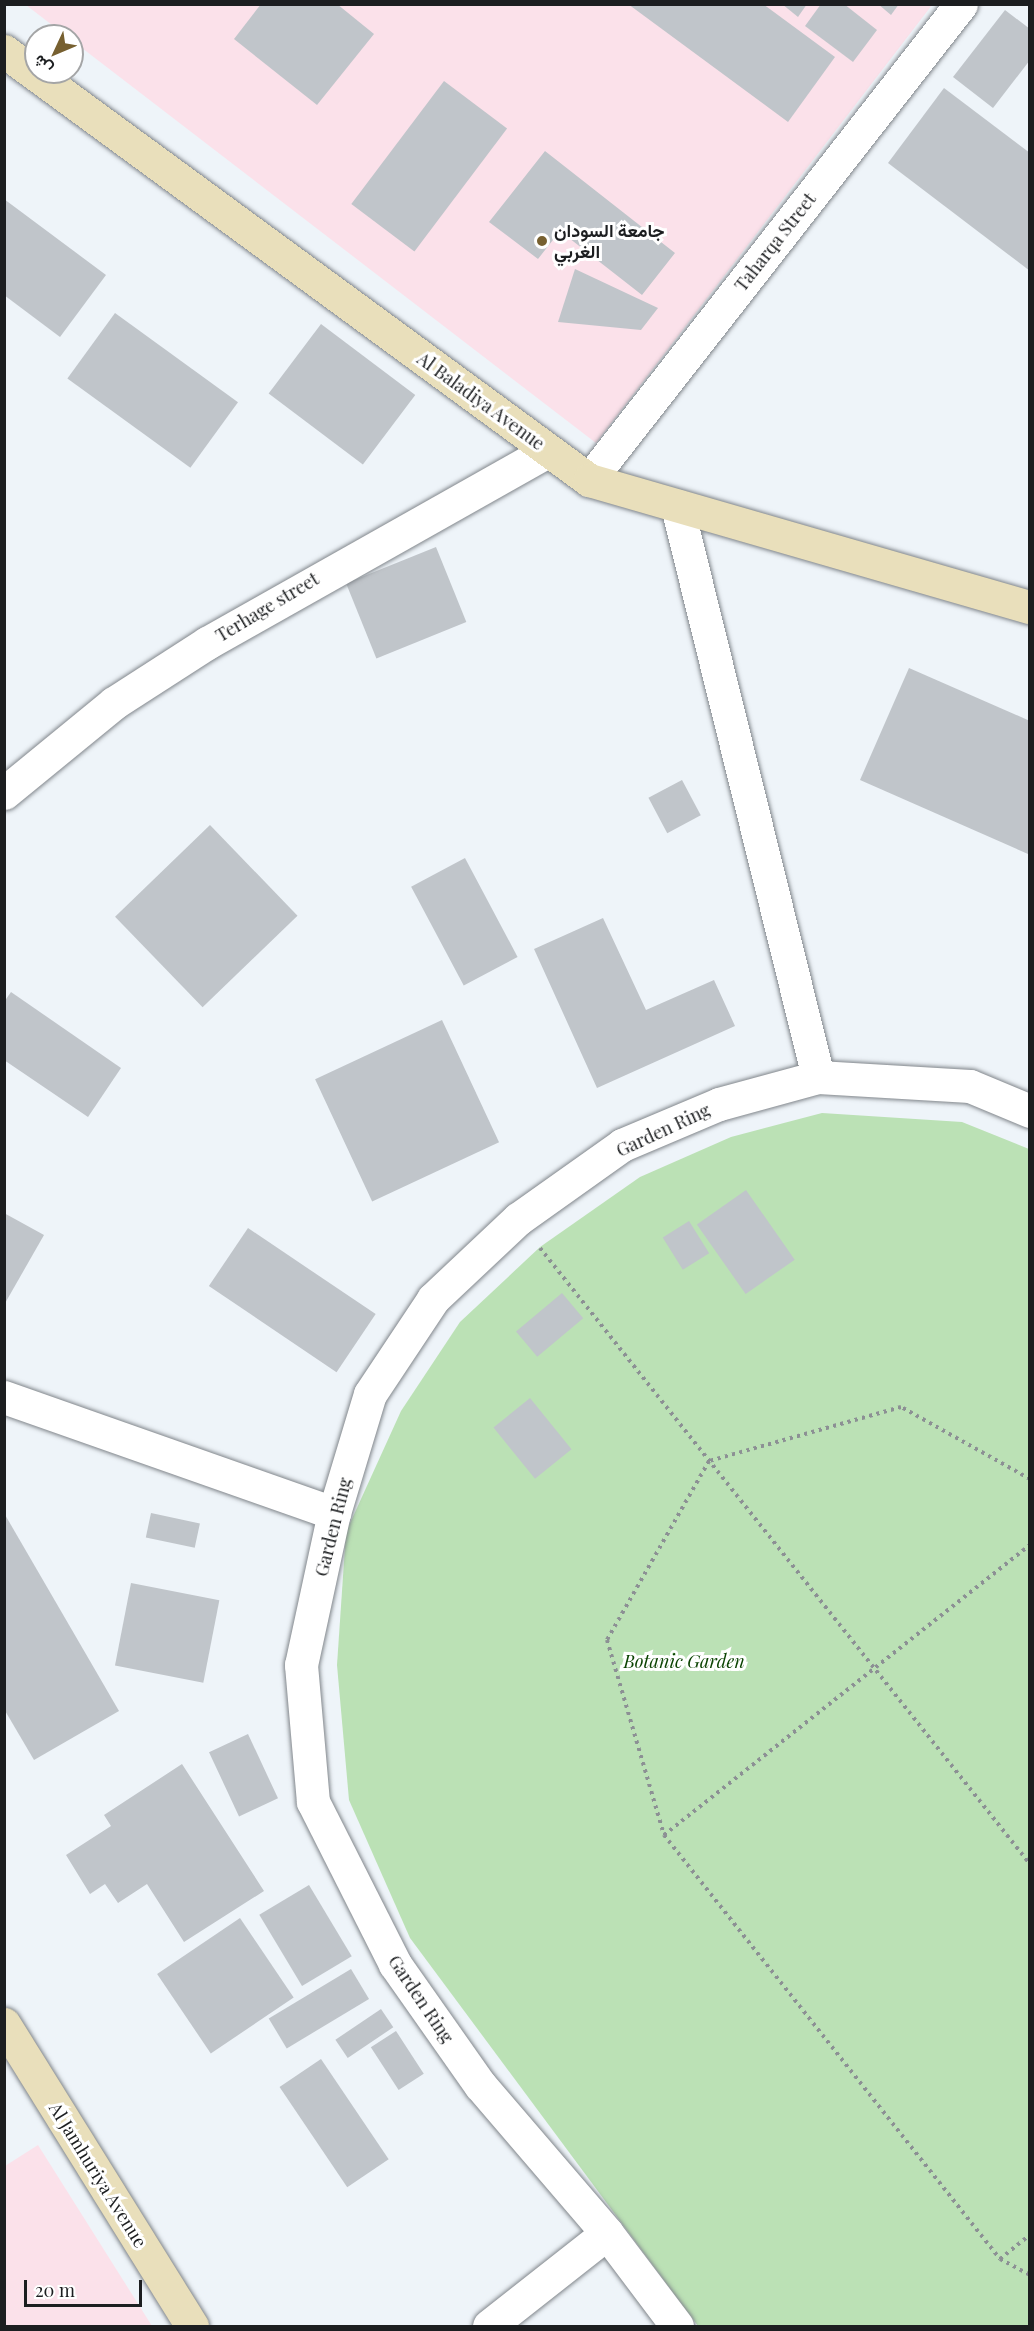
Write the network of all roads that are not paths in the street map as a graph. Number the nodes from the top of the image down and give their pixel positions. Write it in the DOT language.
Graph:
graph roads {
  1 [pos="961,4"];
  2 [pos="4,51"];
  3 [pos="548,450"];
  4 [pos="589,480"];
  5 [pos="677,506"];
  6 [pos="1029,607"];
  7 [pos="4,793"];
  8 [pos="818,1077"];
  9 [pos="1029,1111"];
  10 [pos="4,1397"];
  11 [pos="334,1513"];
  12 [pos="4,2025"];
  13 [pos="607,2233"];
  14 [pos="192,2326"];
  15 [pos="489,2326"];
  16 [pos="677,2326"];
  1 -- 4 [label="street, Taharqa Street"];
  2 -- 3 [label="street, Al Baladiya Avenue"];
  3 -- 4 [label="street, Al Baladiya Avenue"];
  3 -- 7 [label="street, Terhage street"];
  4 -- 5 [label="street, Al Baladiya Avenue"];
  5 -- 6 [label="street, Al Baladiya Avenue"];
  5 -- 8 [label="street"];
  8 -- 9 [label="street, Garden Ring"];
  8 -- 11 [label="street, Garden Ring"];
  10 -- 11 [label="street"];
  11 -- 13 [label="street, Garden Ring"];
  12 -- 14 [label="street, Al Jamhuriya Avenue"];
  13 -- 15 [label="street"];
  13 -- 16 [label="street, Garden Ring"];
}
